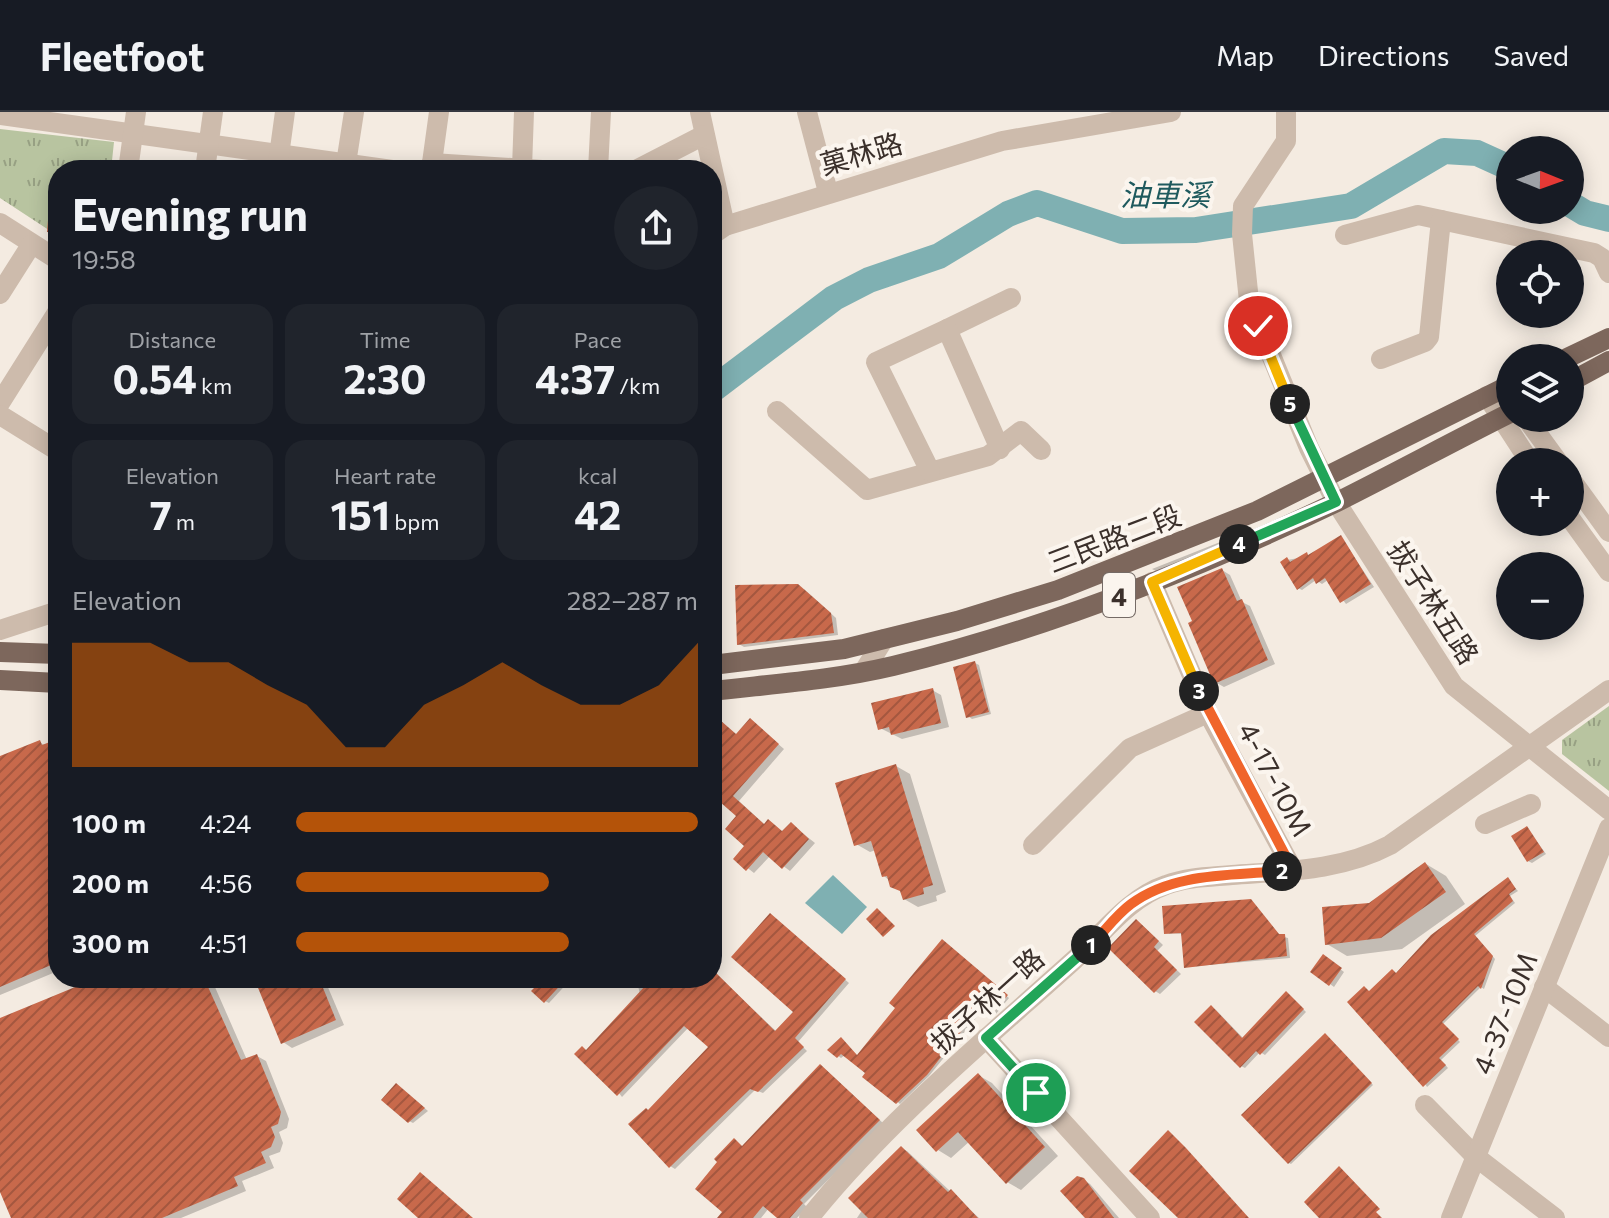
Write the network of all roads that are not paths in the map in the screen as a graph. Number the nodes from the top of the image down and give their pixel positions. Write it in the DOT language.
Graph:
graph roads {
  1 [pos="136,112"];
  2 [pos="213,112"];
  3 [pos="285,112"];
  4 [pos="354,112"];
  5 [pos="439,112"];
  6 [pos="524,112"];
  7 [pos="601,112"];
  8 [pos="700,112"];
  9 [pos="807,112"];
  10 [pos="1171,112"];
  11 [pos="1286,112"];
  12 [pos="2,114"];
  13 [pos="64,118"];
  14 [pos="133,135"];
  15 [pos="704,135"];
  16 [pos="208,147"];
  17 [pos="129,160"];
  18 [pos="206,160"];
  19 [pos="269,160"];
  20 [pos="278,160"];
  21 [pos="347,160"];
  22 [pos="433,160"];
  23 [pos="532,160"];
  24 [pos="599,160"];
  25 [pos="655,160"];
  26 [pos="708,160"];
  27 [pos="828,192"];
  28 [pos="1441,220"];
  29 [pos="0,223"];
  30 [pos="722,229"];
  31 [pos="1345,235"];
  32 [pos="31,245"];
  33 [pos="48,254"];
  34 [pos="1609,273"];
  35 [pos="0,294"];
  36 [pos="1011,298"];
  37 [pos="48,327"];
  38 [pos="947,329"];
  39 [pos="1609,338"];
  40 [pos="1584,350"];
  41 [pos="1381,359"];
  42 [pos="1609,361"];
  43 [pos="1584,374"];
  44 [pos="1496,392"];
  45 [pos="1487,396"];
  46 [pos="0,403"];
  47 [pos="1496,407"];
  48 [pos="777,411"];
  49 [pos="0,415"];
  50 [pos="1496,420"];
  51 [pos="48,445"];
  52 [pos="1000,449"];
  53 [pos="1041,450"];
  54 [pos="930,471"];
  55 [pos="1324,478"];
  56 [pos="1584,497"];
  57 [pos="1336,502"];
  58 [pos="1609,532"];
  59 [pos="1583,536"];
  60 [pos="1609,572"];
  61 [pos="1152,582"];
  62 [pos="48,614"];
  63 [pos="0,630"];
  64 [pos="884,639"];
  65 [pos="0,652"];
  66 [pos="48,654"];
  67 [pos="722,664"];
  68 [pos="864,671"];
  69 [pos="0,680"];
  70 [pos="48,682"];
  71 [pos="722,690"];
  72 [pos="1609,690"];
  73 [pos="1208,713"];
  74 [pos="1529,746"];
  75 [pos="1531,804"];
  76 [pos="1609,810"];
  77 [pos="1485,824"];
  78 [pos="1609,828"];
  79 [pos="1033,845"];
  80 [pos="1293,870"];
  81 [pos="1544,987"];
  82 [pos="1609,1037"];
  83 [pos="986,1038"];
  84 [pos="1425,1105"];
  85 [pos="1476,1157"];
  86 [pos="809,1218"];
  87 [pos="1150,1218"];
  88 [pos="1451,1218"];
  89 [pos="1555,1218"];
  1 -- 14 [label="street"];
  2 -- 16 [label="street"];
  3 -- 20 [label="street"];
  4 -- 21 [label="street"];
  5 -- 22 [label="street"];
  6 -- 23 [label="street"];
  7 -- 24 [label="street"];
  8 -- 15 [label="street"];
  9 -- 27 [label="street"];
  10 -- 27 [label="street, 菓林路"];
  11 -- 55 [label="street, 拔子林五路"];
  12 -- 13 [label="street"];
  13 -- 14 [label="street"];
  14 -- 16 [label="street"];
  14 -- 17 [label="street"];
  15 -- 25 [label="street"];
  15 -- 26 [label="street"];
  16 -- 18 [label="street"];
  16 -- 19 [label="street"];
  27 -- 30 [label="street, 菓林路"];
  28 -- 31 [label="street"];
  28 -- 34 [label="street"];
  28 -- 41 [label="street"];
  29 -- 32 [label="street"];
  32 -- 33 [label="street"];
  32 -- 35 [label="street"];
  36 -- 38 [label="street"];
  37 -- 46 [label="street"];
  38 -- 52 [label="street"];
  38 -- 54 [label="street"];
  39 -- 40 [label="main road"];
  42 -- 43 [label="main road"];
  44 -- 45 [label="main road, 三民路二段 / 4"];
  45 -- 47 [label="street"];
  45 -- 55 [label="main road, 三民路二段 / 4"];
  48 -- 54 [label="street"];
  49 -- 51 [label="street"];
  50 -- 57 [label="main road, 三民路二段 / 4"];
  52 -- 53 [label="street"];
  52 -- 54 [label="street"];
  55 -- 57 [label="street, 拔子林五路"];
  55 -- 64 [label="main road, 三民路二段 / 4"];
  56 -- 58 [label="street"];
  57 -- 61 [label="main road, 三民路二段 / 4"];
  57 -- 74 [label="street, 拔子林五路"];
  59 -- 60 [label="street"];
  61 -- 68 [label="main road, 三民路二段 / 4"];
  61 -- 73 [label="street, 4-17-10M"];
  62 -- 63 [label="street"];
  64 -- 67 [label="main road, 三民路二段 / 4"];
  64 -- 68 [label="street"];
  65 -- 66 [label="main road"];
  68 -- 71 [label="main road, 三民路二段 / 4"];
  69 -- 70 [label="main road"];
  72 -- 74 [label="street, 拔子林一路"];
  73 -- 79 [label="street"];
  73 -- 80 [label="street, 4-17-10M"];
  74 -- 76 [label="street, 拔子林五路"];
  74 -- 80 [label="street, 拔子林一路"];
  75 -- 77 [label="street"];
  78 -- 81 [label="street, 4-37-10M"];
  80 -- 83 [label="street, 拔子林一路"];
  81 -- 82 [label="street"];
  81 -- 85 [label="street, 4-37-10M"];
  83 -- 86 [label="street, 拔子林一路"];
  83 -- 87 [label="street"];
  84 -- 85 [label="street"];
  85 -- 88 [label="street, 4-37-10M"];
  85 -- 89 [label="street"];
}
